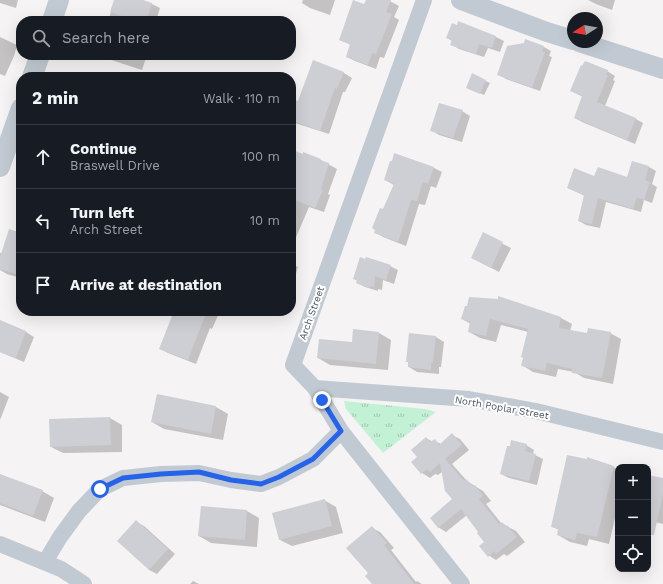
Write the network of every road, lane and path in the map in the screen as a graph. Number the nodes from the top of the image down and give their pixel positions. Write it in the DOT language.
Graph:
graph roads {
  1 [pos="59,0"];
  2 [pos="424,0"];
  3 [pos="461,0"];
  4 [pos="54,16"];
  5 [pos="567,38"];
  6 [pos="598,48"];
  7 [pos="38,60"];
  8 [pos="663,69"];
  9 [pos="34,72"];
  10 [pos="16,122"];
  11 [pos="0,167"];
  12 [pos="315,388"];
  13 [pos="341,431"];
  14 [pos="663,442"];
  15 [pos="0,544"];
  16 [pos="45,562"];
  17 [pos="84,584"];
  18 [pos="462,584"];
  1 -- 4 [label="street"];
  2 -- 12 [label="street, Arch Street"];
  3 -- 5 [label="street"];
  6 -- 8 [label="street"];
  7 -- 9 [label="street"];
  10 -- 11 [label="street"];
  12 -- 13 [label="street, Arch Street"];
  12 -- 14 [label="street, North Poplar Street"];
  13 -- 16 [label="street"];
  13 -- 18 [label="street, Arch Street"];
  15 -- 16 [label="street"];
  16 -- 17 [label="street"];
}
